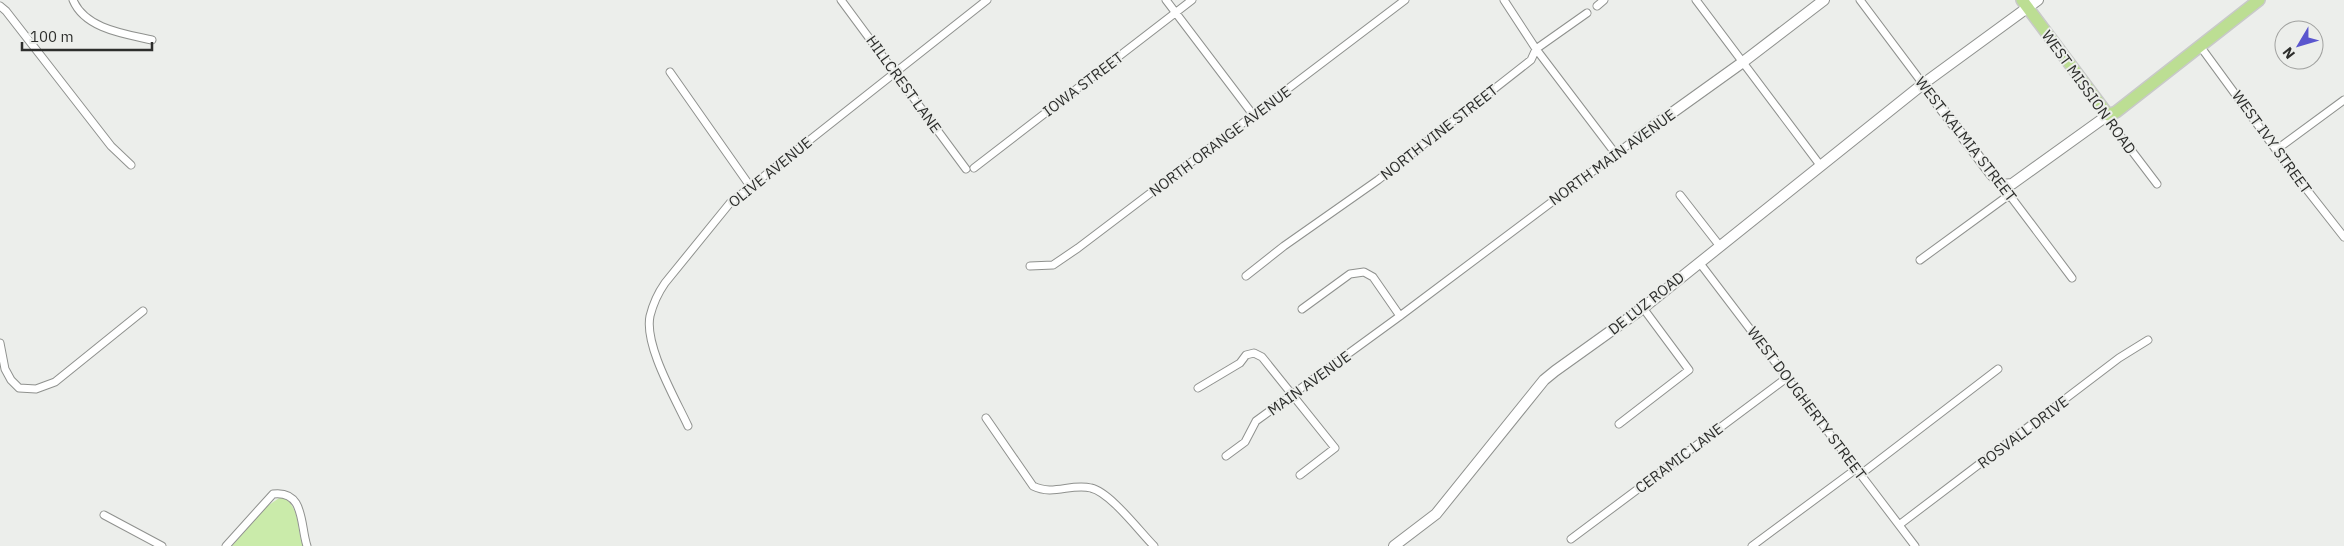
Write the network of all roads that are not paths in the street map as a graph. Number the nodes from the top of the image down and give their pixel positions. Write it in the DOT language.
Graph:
graph roads {
  1 [pos="73,0"];
  2 [pos="841,0"];
  3 [pos="987,0"];
  4 [pos="1166,0"];
  5 [pos="1192,0"];
  6 [pos="1405,0"];
  7 [pos="1504,0"];
  8 [pos="1604,0"];
  9 [pos="1696,0"];
  10 [pos="1824,0"];
  11 [pos="1860,0"];
  12 [pos="2038,0"];
  13 [pos="2259,0"];
  14 [pos="2025,4"];
  15 [pos="0,6"];
  16 [pos="1597,6"];
  17 [pos="1176,13"];
  18 [pos="1588,13"];
  19 [pos="152,40"];
  20 [pos="2200,46"];
  21 [pos="1536,49"];
  22 [pos="1743,62"];
  23 [pos="670,72"];
  24 [pos="896,72"];
  25 [pos="1923,84"];
  26 [pos="2344,100"];
  27 [pos="2108,114"];
  28 [pos="1254,116"];
  29 [pos="1637,138"];
  30 [pos="2276,150"];
  31 [pos="1615,153"];
  32 [pos="131,165"];
  33 [pos="1820,165"];
  34 [pos="974,168"];
  35 [pos="966,169"];
  36 [pos="2157,184"];
  37 [pos="2002,185"];
  38 [pos="750,186"];
  39 [pos="1680,195"];
  40 [pos="2009,195"];
  41 [pos="2344,237"];
  42 [pos="1719,245"];
  43 [pos="1920,260"];
  44 [pos="1699,262"];
  45 [pos="1030,266"];
  46 [pos="1246,276"];
  47 [pos="2072,278"];
  48 [pos="1643,308"];
  49 [pos="1302,309"];
  50 [pos="143,311"];
  51 [pos="1400,316"];
  52 [pos="2148,340"];
  53 [pos="0,343"];
  54 [pos="1998,369"];
  55 [pos="1788,377"];
  56 [pos="1198,388"];
  57 [pos="1293,394"];
  58 [pos="986,418"];
  59 [pos="1619,424"];
  60 [pos="688,426"];
  61 [pos="1226,456"];
  62 [pos="1858,471"];
  63 [pos="1300,475"];
  64 [pos="104,515"];
  65 [pos="1899,526"];
  66 [pos="1571,539"];
  67 [pos="162,546"];
  68 [pos="226,546"];
  69 [pos="307,546"];
  70 [pos="1154,546"];
  71 [pos="1394,546"];
  72 [pos="1752,546"];
  73 [pos="1915,546"];
  1 -- 19 [label="street"];
  2 -- 24 [label="street, HILLCREST LANE"];
  3 -- 24 [label="street, OLIVE AVENUE"];
  4 -- 17 [label="street"];
  5 -- 17 [label="street, IOWA STREET"];
  6 -- 28 [label="street, NORTH ORANGE AVENUE"];
  7 -- 21 [label="street"];
  8 -- 16 [label="street"];
  9 -- 22 [label="street"];
  10 -- 22 [label="main road, NORTH MAIN AVENUE"];
  11 -- 25 [label="street, WEST KALMIA STREET"];
  12 -- 14 [label="main road, DE LUZ ROAD"];
  13 -- 20 [label="main road"];
  14 -- 25 [label="main road, DE LUZ ROAD"];
  14 -- 27 [label="main road, WEST MISSION ROAD"];
  15 -- 32 [label="street"];
  17 -- 28 [label="street"];
  17 -- 34 [label="street, IOWA STREET"];
  18 -- 21 [label="street, NORTH VINE STREET"];
  20 -- 27 [label="main road"];
  20 -- 30 [label="street, WEST IVY STREET"];
  21 -- 31 [label="street"];
  21 -- 46 [label="street, NORTH VINE STREET"];
  22 -- 29 [label="main road, NORTH MAIN AVENUE"];
  22 -- 33 [label="street"];
  23 -- 38 [label="street"];
  24 -- 35 [label="street, HILLCREST LANE"];
  24 -- 38 [label="street, OLIVE AVENUE"];
  25 -- 33 [label="main road, DE LUZ ROAD"];
  25 -- 37 [label="main road, WEST KALMIA STREET"];
  26 -- 30 [label="street"];
  27 -- 36 [label="street, WEST MISSION ROAD"];
  27 -- 37 [label="main road"];
  28 -- 45 [label="street, NORTH ORANGE AVENUE"];
  29 -- 31 [label="street, NORTH MAIN AVENUE"];
  30 -- 41 [label="street, WEST IVY STREET"];
  31 -- 51 [label="street, NORTH MAIN AVENUE"];
  33 -- 42 [label="main road, DE LUZ ROAD"];
  37 -- 40 [label="street, WEST KALMIA STREET"];
  38 -- 60 [label="street, OLIVE AVENUE"];
  39 -- 42 [label="street"];
  40 -- 43 [label="street"];
  40 -- 47 [label="street, WEST KALMIA STREET"];
  42 -- 44 [label="main road, DE LUZ ROAD"];
  44 -- 48 [label="main road, DE LUZ ROAD"];
  44 -- 55 [label="street, WEST DOUGHERTY STREET"];
  48 -- 59 [label="street"];
  48 -- 71 [label="main road, DE LUZ ROAD"];
  49 -- 51 [label="street"];
  50 -- 53 [label="street"];
  51 -- 57 [label="street, MAIN AVENUE"];
  52 -- 65 [label="street, ROSVALL DRIVE"];
  54 -- 62 [label="street"];
  55 -- 62 [label="street, WEST DOUGHERTY STREET"];
  55 -- 66 [label="street, CERAMIC LANE"];
  56 -- 57 [label="street"];
  57 -- 61 [label="street, MAIN AVENUE"];
  57 -- 63 [label="street"];
  58 -- 70 [label="street"];
  62 -- 65 [label="street, WEST DOUGHERTY STREET"];
  62 -- 72 [label="street"];
  64 -- 67 [label="street"];
  65 -- 73 [label="street, WEST DOUGHERTY STREET"];
  68 -- 69 [label="street"];
}
